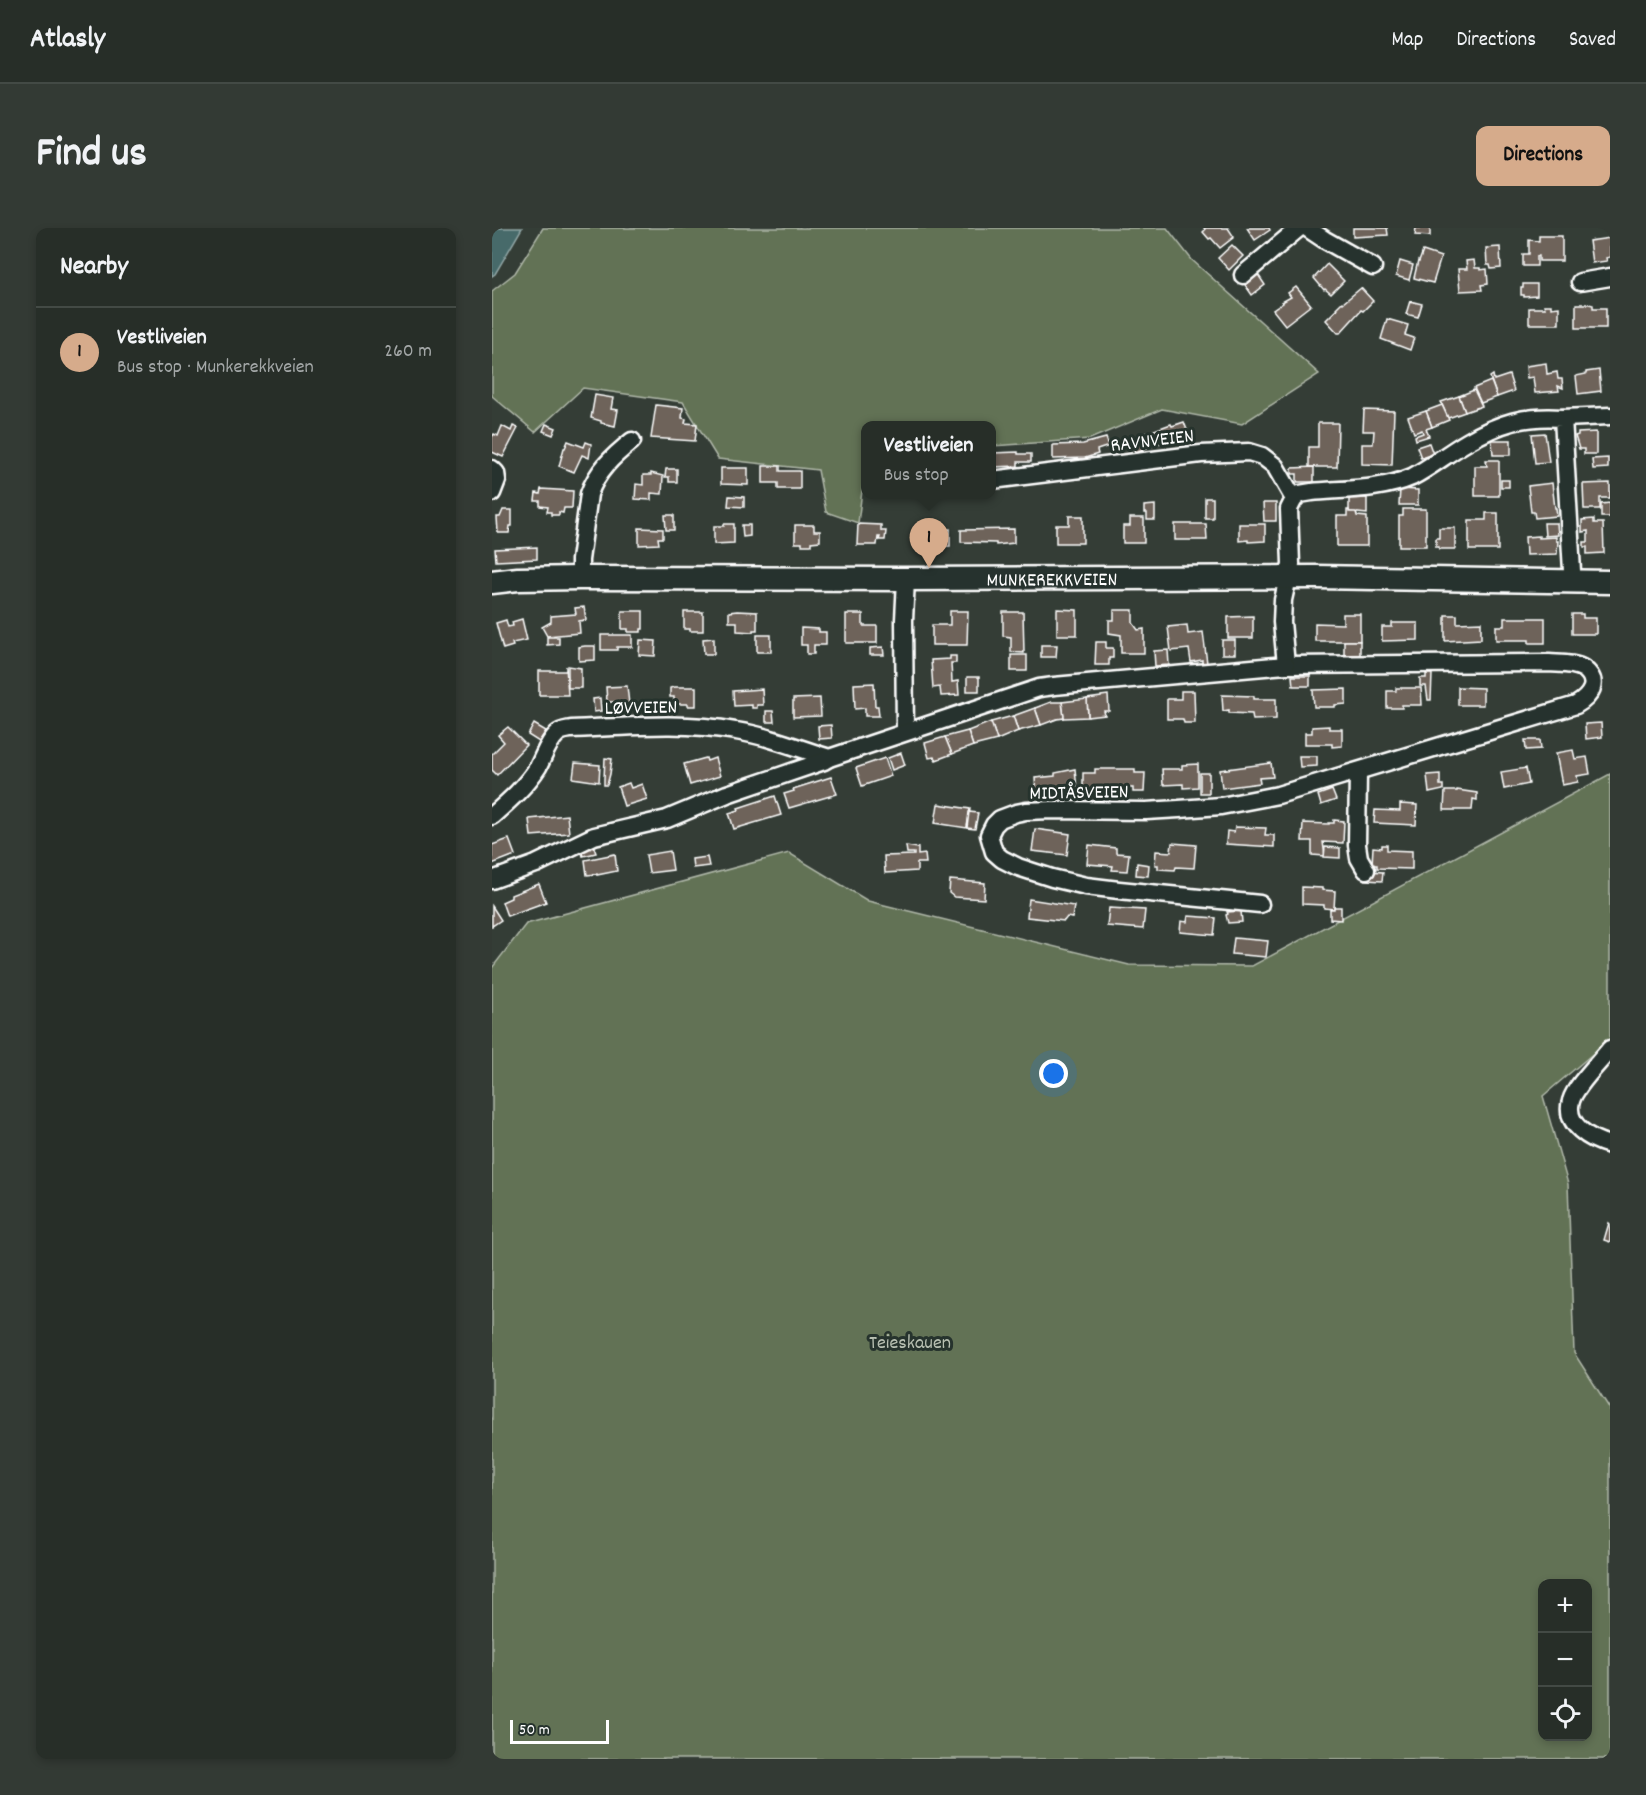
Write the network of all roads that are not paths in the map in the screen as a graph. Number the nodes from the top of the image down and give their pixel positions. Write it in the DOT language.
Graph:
graph roads {
  1 [pos="1299,228"];
  2 [pos="1307,228"];
  3 [pos="1373,267"];
  4 [pos="1243,275"];
  5 [pos="1610,277"];
  6 [pos="1580,282"];
  7 [pos="1610,416"];
  8 [pos="1563,418"];
  9 [pos="632,441"];
  10 [pos="492,469"];
  11 [pos="996,480"];
  12 [pos="492,493"];
  13 [pos="1294,499"];
  14 [pos="580,578"];
  15 [pos="1288,578"];
  16 [pos="906,579"];
  17 [pos="1571,581"];
  18 [pos="492,582"];
  19 [pos="1610,582"];
  20 [pos="1286,665"];
  21 [pos="905,732"];
  22 [pos="829,758"];
  23 [pos="1358,772"];
  24 [pos="492,816"];
  25 [pos="1366,870"];
  26 [pos="492,880"];
  27 [pos="1260,904"];
  28 [pos="1610,1049"];
  29 [pos="1610,1145"];
  1 -- 4 [label="street"];
  2 -- 3 [label="street"];
  5 -- 6 [label="street"];
  7 -- 8 [label="street"];
  8 -- 13 [label="street"];
  8 -- 17 [label="street"];
  9 -- 14 [label="street"];
  10 -- 12 [label="street"];
  11 -- 13 [label="street, RAVNVEIEN"];
  13 -- 15 [label="street"];
  14 -- 16 [label="main road, MUNKEREKKVEIEN"];
  14 -- 18 [label="main road, MUNKEREKKVEIEN"];
  15 -- 16 [label="main road, MUNKEREKKVEIEN"];
  15 -- 17 [label="main road, MUNKEREKKVEIEN"];
  15 -- 20 [label="street"];
  16 -- 21 [label="street"];
  17 -- 19 [label="main road, MUNKEREKKVEIEN"];
  20 -- 21 [label="street"];
  20 -- 23 [label="street, MIDTÅSVEIEN"];
  21 -- 22 [label="street"];
  22 -- 24 [label="street, LØVVEIEN"];
  22 -- 26 [label="street"];
  23 -- 25 [label="street"];
  23 -- 27 [label="street, MIDTÅSVEIEN"];
  28 -- 29 [label="street"];
}
